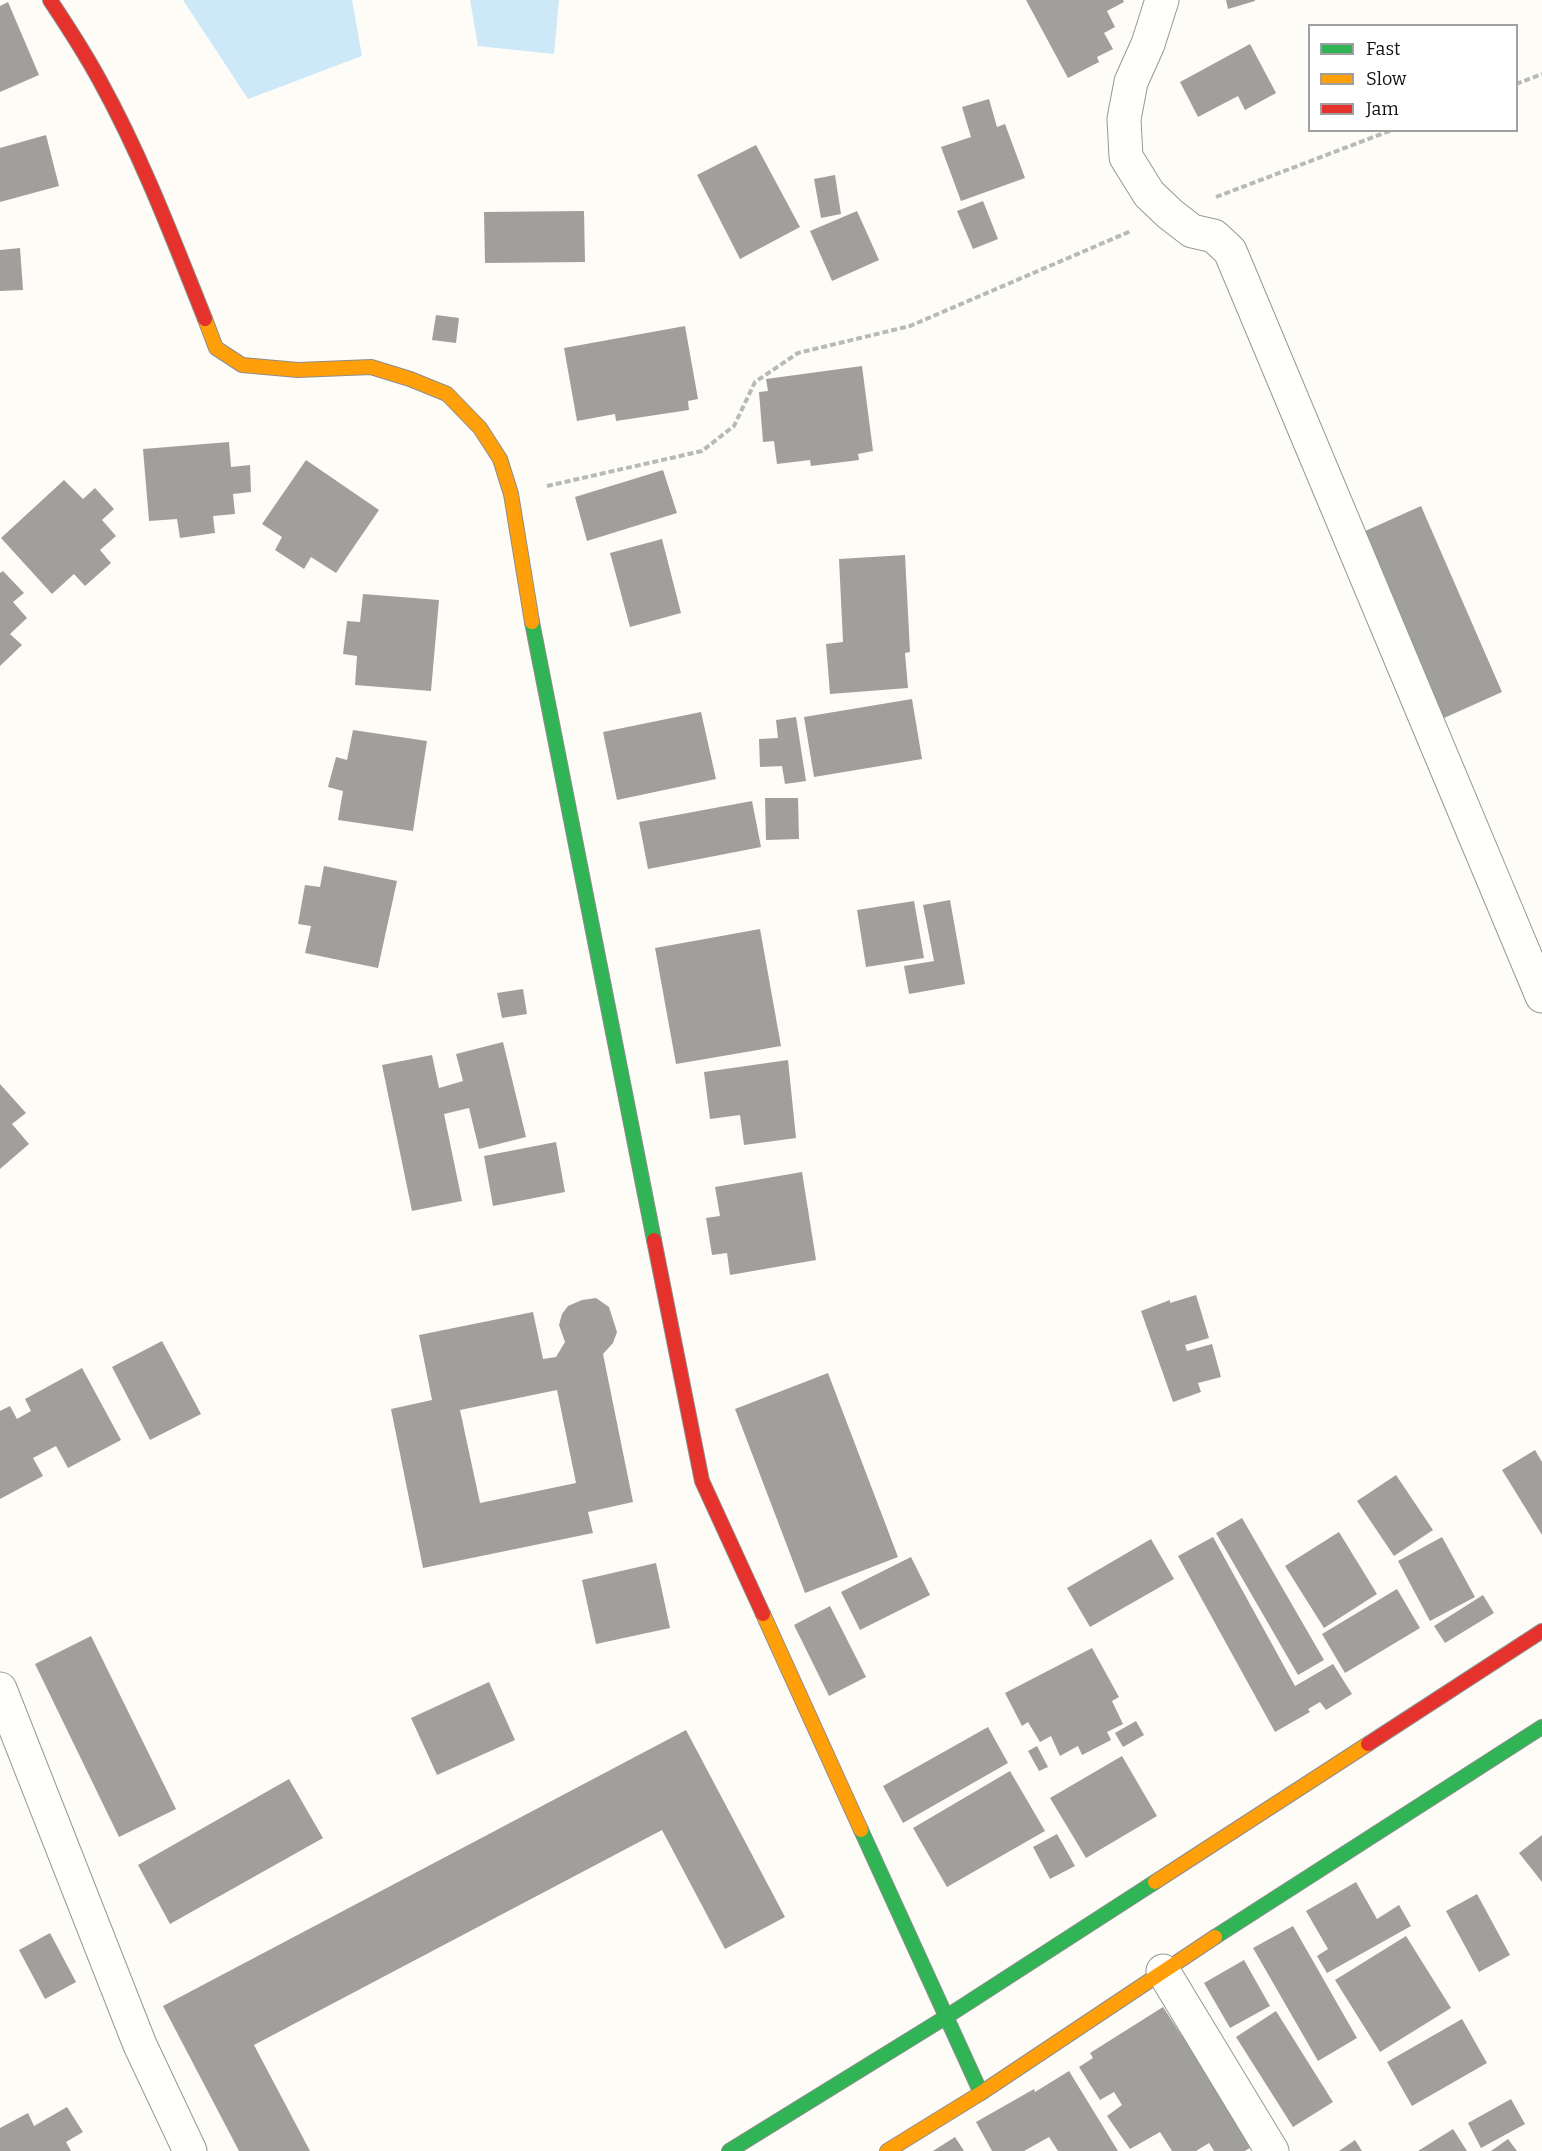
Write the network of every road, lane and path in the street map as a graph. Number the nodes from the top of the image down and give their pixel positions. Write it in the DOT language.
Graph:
graph roads {
  1 [pos="50,0"];
  2 [pos="1162,0"];
  3 [pos="1542,74"];
  4 [pos="1518,83"];
  5 [pos="1387,132"];
  6 [pos="1170,214"];
  7 [pos="511,494"];
  8 [pos="1542,996"];
  9 [pos="1542,1631"];
  10 [pos="0,1689"];
  11 [pos="1542,1727"];
  12 [pos="1163,1971"];
  13 [pos="946,2017"];
  14 [pos="981,2093"];
  15 [pos="190,2151"];
  16 [pos="729,2151"];
  17 [pos="887,2151"];
  18 [pos="1272,2151"];
  1 -- 7 [label="main road"];
  2 -- 6 [label="street"];
  3 -- 4 [label="path"];
  5 -- 6 [label="path"];
  6 -- 7 [label="path"];
  6 -- 8 [label="street"];
  7 -- 13 [label="main road"];
  9 -- 13 [label="main road"];
  10 -- 15 [label="street"];
  11 -- 12 [label="main road"];
  12 -- 14 [label="main road"];
  12 -- 18 [label="street"];
  13 -- 14 [label="main road"];
  13 -- 16 [label="main road"];
  14 -- 17 [label="main road"];
}
